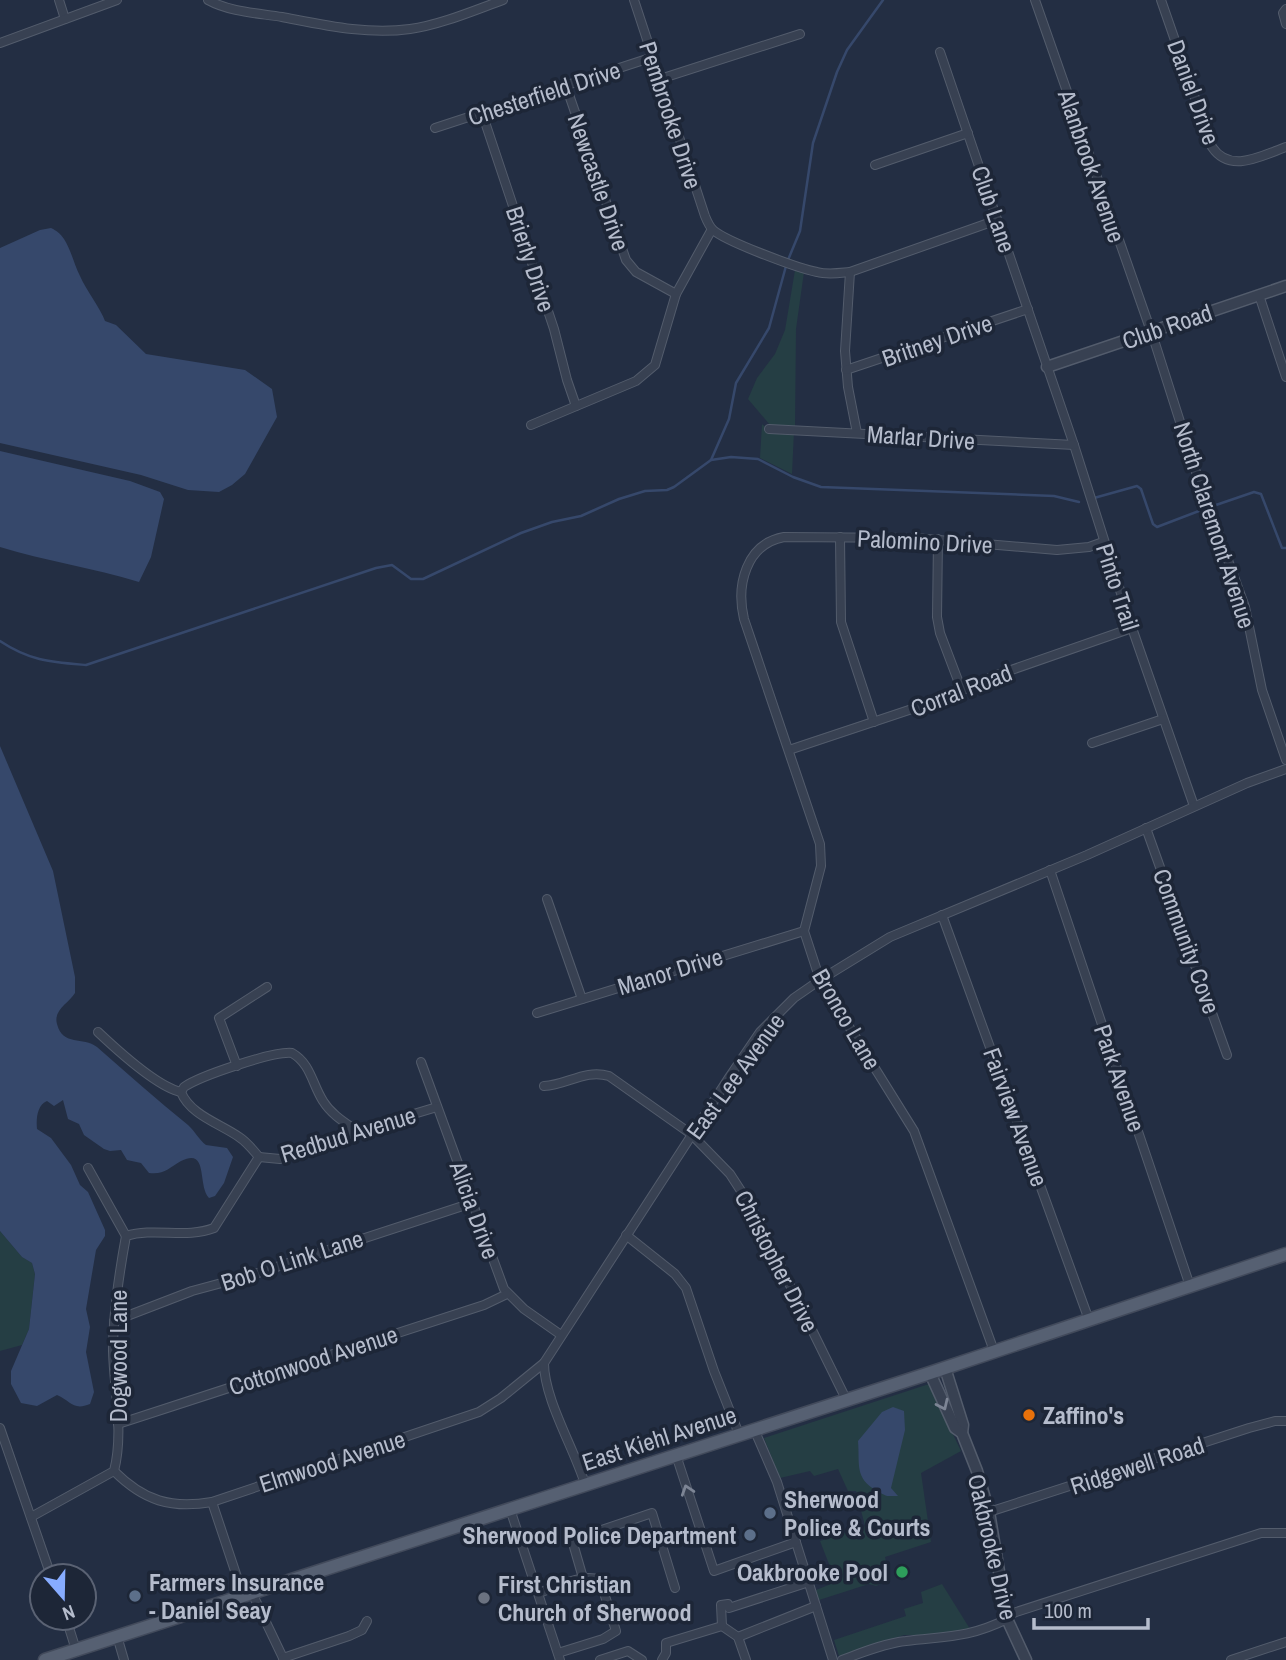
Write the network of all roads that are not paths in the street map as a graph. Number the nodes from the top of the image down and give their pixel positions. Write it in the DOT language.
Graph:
graph roads {
  1 [pos="58,0"];
  2 [pos="117,0"];
  3 [pos="208,0"];
  4 [pos="503,0"];
  5 [pos="634,0"];
  6 [pos="1035,0"];
  7 [pos="1161,0"];
  8 [pos="1286,9"];
  9 [pos="65,19"];
  10 [pos="1286,24"];
  11 [pos="800,34"];
  12 [pos="0,43"];
  13 [pos="940,52"];
  14 [pos="653,57"];
  15 [pos="660,79"];
  16 [pos="566,86"];
  17 [pos="482,113"];
  18 [pos="435,128"];
  19 [pos="968,133"];
  20 [pos="1286,148"];
  21 [pos="876,165"];
  22 [pos="997,220"];
  23 [pos="712,229"];
  24 [pos="850,271"];
  25 [pos="1286,286"];
  26 [pos="676,294"];
  27 [pos="1259,295"];
  28 [pos="1028,309"];
  29 [pos="1151,331"];
  30 [pos="1047,366"];
  31 [pos="846,370"];
  32 [pos="1286,376"];
  33 [pos="576,406"];
  34 [pos="531,425"];
  35 [pos="769,429"];
  36 [pos="858,433"];
  37 [pos="1074,445"];
  38 [pos="840,537"];
  39 [pos="938,539"];
  40 [pos="1103,542"];
  41 [pos="1132,628"];
  42 [pos="961,691"];
  43 [pos="1163,719"];
  44 [pos="874,722"];
  45 [pos="1092,743"];
  46 [pos="789,750"];
  47 [pos="1286,760"];
  48 [pos="1286,769"];
  49 [pos="1194,806"];
  50 [pos="1146,828"];
  51 [pos="1050,870"];
  52 [pos="547,899"];
  53 [pos="942,915"];
  54 [pos="804,931"];
  55 [pos="820,980"];
  56 [pos="267,988"];
  57 [pos="582,999"];
  58 [pos="537,1013"];
  59 [pos="98,1032"];
  60 [pos="1227,1055"];
  61 [pos="421,1062"];
  62 [pos="237,1066"];
  63 [pos="544,1086"];
  64 [pos="181,1093"];
  65 [pos="437,1107"];
  66 [pos="357,1131"];
  67 [pos="691,1134"];
  68 [pos="259,1157"];
  69 [pos="88,1168"];
  70 [pos="472,1203"];
  71 [pos="626,1235"];
  72 [pos="126,1236"];
  73 [pos="1286,1254"];
  74 [pos="1190,1286"];
  75 [pos="507,1294"];
  76 [pos="1089,1320"];
  77 [pos="114,1321"];
  78 [pos="561,1335"];
  79 [pos="993,1351"];
  80 [pos="544,1363"];
  81 [pos="945,1368"];
  82 [pos="930,1373"];
  83 [pos="846,1399"];
  84 [pos="1286,1421"];
  85 [pos="118,1424"];
  86 [pos="0,1429"];
  87 [pos="754,1429"];
  88 [pos="962,1433"];
  89 [pos="739,1434"];
  90 [pos="2,1439"];
  91 [pos="676,1455"];
  92 [pos="114,1471"];
  93 [pos="585,1484"];
  94 [pos="212,1502"];
  95 [pos="510,1509"];
  96 [pos="989,1512"];
  97 [pos="31,1517"];
  98 [pos="1286,1533"];
  99 [pos="796,1542"];
  100 [pos="46,1562"];
  101 [pos="583,1578"];
  102 [pos="809,1582"];
  103 [pos="675,1588"];
  104 [pos="539,1593"];
  105 [pos="248,1594"];
  106 [pos="817,1606"];
  107 [pos="1007,1617"];
  108 [pos="367,1621"];
  109 [pos="722,1626"];
  110 [pos="70,1632"];
  111 [pos="117,1636"];
  112 [pos="738,1637"];
  113 [pos="1286,1642"];
  114 [pos="76,1650"];
  115 [pos="559,1657"];
  116 [pos="1254,1657"];
  117 [pos="283,1659"];
  118 [pos="45,1660"];
  119 [pos="124,1660"];
  120 [pos="600,1660"];
  121 [pos="642,1660"];
  122 [pos="662,1660"];
  123 [pos="746,1660"];
  124 [pos="833,1660"];
  125 [pos="842,1660"];
  126 [pos="1026,1660"];
  127 [pos="1231,1660"];
  1 -- 9 [label="street"];
  2 -- 9 [label="street"];
  3 -- 4 [label="street"];
  5 -- 14 [label="street, Pembrooke Drive"];
  6 -- 29 [label="street, Alanbrook Avenue"];
  7 -- 20 [label="street, Daniel Drive"];
  8 -- 10 [label="street"];
  9 -- 12 [label="street"];
  11 -- 15 [label="street"];
  13 -- 19 [label="street, Club Lane"];
  14 -- 15 [label="street, Pembrooke Drive"];
  14 -- 16 [label="street, Chesterfield Drive"];
  15 -- 23 [label="street, Pembrooke Drive"];
  16 -- 17 [label="street, Chesterfield Drive"];
  16 -- 26 [label="street, Newcastle Drive"];
  17 -- 18 [label="street, Chesterfield Drive"];
  17 -- 33 [label="street, Brierly Drive"];
  19 -- 21 [label="street"];
  19 -- 22 [label="street, Club Lane"];
  22 -- 24 [label="street"];
  22 -- 28 [label="street, Club Lane"];
  23 -- 24 [label="street"];
  23 -- 26 [label="street"];
  24 -- 31 [label="street"];
  25 -- 27 [label="street, Club Road"];
  26 -- 33 [label="street"];
  27 -- 29 [label="street, Club Road"];
  27 -- 32 [label="street"];
  28 -- 30 [label="street, Club Lane"];
  28 -- 31 [label="street, Britney Drive"];
  29 -- 30 [label="street, Club Road"];
  29 -- 47 [label="street, North Claremont Avenue"];
  30 -- 37 [label="street, Pinto Trail"];
  31 -- 36 [label="street"];
  33 -- 34 [label="street"];
  35 -- 36 [label="street, Marlar Drive"];
  36 -- 37 [label="street, Marlar Drive"];
  37 -- 40 [label="street, Pinto Trail"];
  38 -- 39 [label="street, Palomino Drive"];
  38 -- 44 [label="street"];
  38 -- 46 [label="street, Palomino Drive"];
  39 -- 40 [label="street, Palomino Drive"];
  39 -- 42 [label="street"];
  40 -- 41 [label="street, Pinto Trail"];
  41 -- 42 [label="street, Corral Road"];
  41 -- 43 [label="street, Pinto Trail"];
  42 -- 44 [label="street, Corral Road"];
  43 -- 45 [label="street"];
  43 -- 49 [label="street, Pinto Trail"];
  44 -- 46 [label="street, Corral Road"];
  46 -- 54 [label="street"];
  48 -- 49 [label="street, East Lee Avenue"];
  49 -- 50 [label="street, East Lee Avenue"];
  50 -- 51 [label="street, East Lee Avenue"];
  50 -- 60 [label="street, Community Cove"];
  51 -- 53 [label="street, East Lee Avenue"];
  51 -- 74 [label="street, Park Avenue"];
  52 -- 57 [label="street"];
  53 -- 55 [label="street, East Lee Avenue"];
  53 -- 76 [label="street, Fairview Avenue"];
  54 -- 55 [label="street, Bronco Lane"];
  54 -- 57 [label="street, Manor Drive"];
  55 -- 67 [label="street, East Lee Avenue"];
  55 -- 79 [label="street, Bronco Lane"];
  56 -- 62 [label="street"];
  57 -- 58 [label="street, Manor Drive"];
  59 -- 64 [label="street"];
  61 -- 65 [label="street, Alicia Drive"];
  62 -- 64 [label="street"];
  62 -- 66 [label="street"];
  63 -- 67 [label="street, Christopher Drive"];
  64 -- 68 [label="street"];
  65 -- 66 [label="street, Redbud Avenue"];
  65 -- 70 [label="street, Alicia Drive"];
  66 -- 68 [label="street, Redbud Avenue"];
  67 -- 71 [label="street, East Lee Avenue"];
  67 -- 83 [label="street, Christopher Drive"];
  68 -- 72 [label="street"];
  69 -- 72 [label="street"];
  70 -- 75 [label="street, Alicia Drive"];
  70 -- 77 [label="street, Bob O Link Lane"];
  71 -- 78 [label="street, East Lee Avenue"];
  71 -- 89 [label="street"];
  72 -- 77 [label="street, Dogwood Lane"];
  73 -- 74 [label="main road, East Kiehl Avenue"];
  74 -- 76 [label="main road, East Kiehl Avenue"];
  75 -- 78 [label="street, Alicia Drive"];
  75 -- 85 [label="street, Cottonwood Avenue"];
  76 -- 79 [label="main road, East Kiehl Avenue"];
  77 -- 85 [label="street, Dogwood Lane"];
  78 -- 80 [label="street, East Lee Avenue"];
  79 -- 81 [label="main road, East Kiehl Avenue"];
  80 -- 93 [label="street"];
  80 -- 94 [label="street, Elmwood Avenue"];
  81 -- 82 [label="main road, East Kiehl Avenue"];
  81 -- 88 [label="street, Oakbrooke Drive"];
  82 -- 83 [label="main road, East Kiehl Avenue"];
  82 -- 88 [label="street, Oakbrooke Drive, one-way"];
  83 -- 87 [label="main road, East Kiehl Avenue"];
  84 -- 96 [label="street, Ridgewell Road"];
  85 -- 92 [label="street, Dogwood Lane"];
  86 -- 90 [label="street"];
  87 -- 89 [label="main road, East Kiehl Avenue"];
  87 -- 99 [label="street"];
  88 -- 96 [label="street, Oakbrooke Drive"];
  89 -- 91 [label="main road, East Kiehl Avenue"];
  90 -- 97 [label="street"];
  91 -- 93 [label="main road, East Kiehl Avenue"];
  99 -- 91 [label="street, one-way"];
  92 -- 94 [label="street, Elmwood Avenue"];
  92 -- 97 [label="street"];
  93 -- 95 [label="main road, East Kiehl Avenue"];
  94 -- 105 [label="street"];
  95 -- 104 [label="street"];
  95 -- 105 [label="main road, East Kiehl Avenue"];
  96 -- 107 [label="street, Oakbrooke Drive"];
  97 -- 100 [label="street"];
  98 -- 107 [label="street"];
  99 -- 102 [label="street"];
  101 -- 103 [label="street"];
  101 -- 104 [label="street"];
  101 -- 115 [label="street"];
  102 -- 106 [label="street"];
  102 -- 109 [label="street"];
  104 -- 115 [label="street"];
  105 -- 111 [label="main road, East Kiehl Avenue"];
  105 -- 117 [label="street"];
  106 -- 112 [label="street"];
  106 -- 124 [label="street"];
  107 -- 125 [label="street"];
  107 -- 126 [label="street, Oakbrooke Drive"];
  108 -- 117 [label="street"];
  109 -- 112 [label="street"];
  109 -- 122 [label="street"];
  110 -- 114 [label="street"];
  111 -- 114 [label="main road, East Kiehl Avenue"];
  111 -- 119 [label="street"];
  112 -- 123 [label="street"];
  113 -- 116 [label="street"];
  114 -- 118 [label="main road, East Kiehl Avenue"];
  116 -- 127 [label="street"];
  120 -- 121 [label="street"];
}
